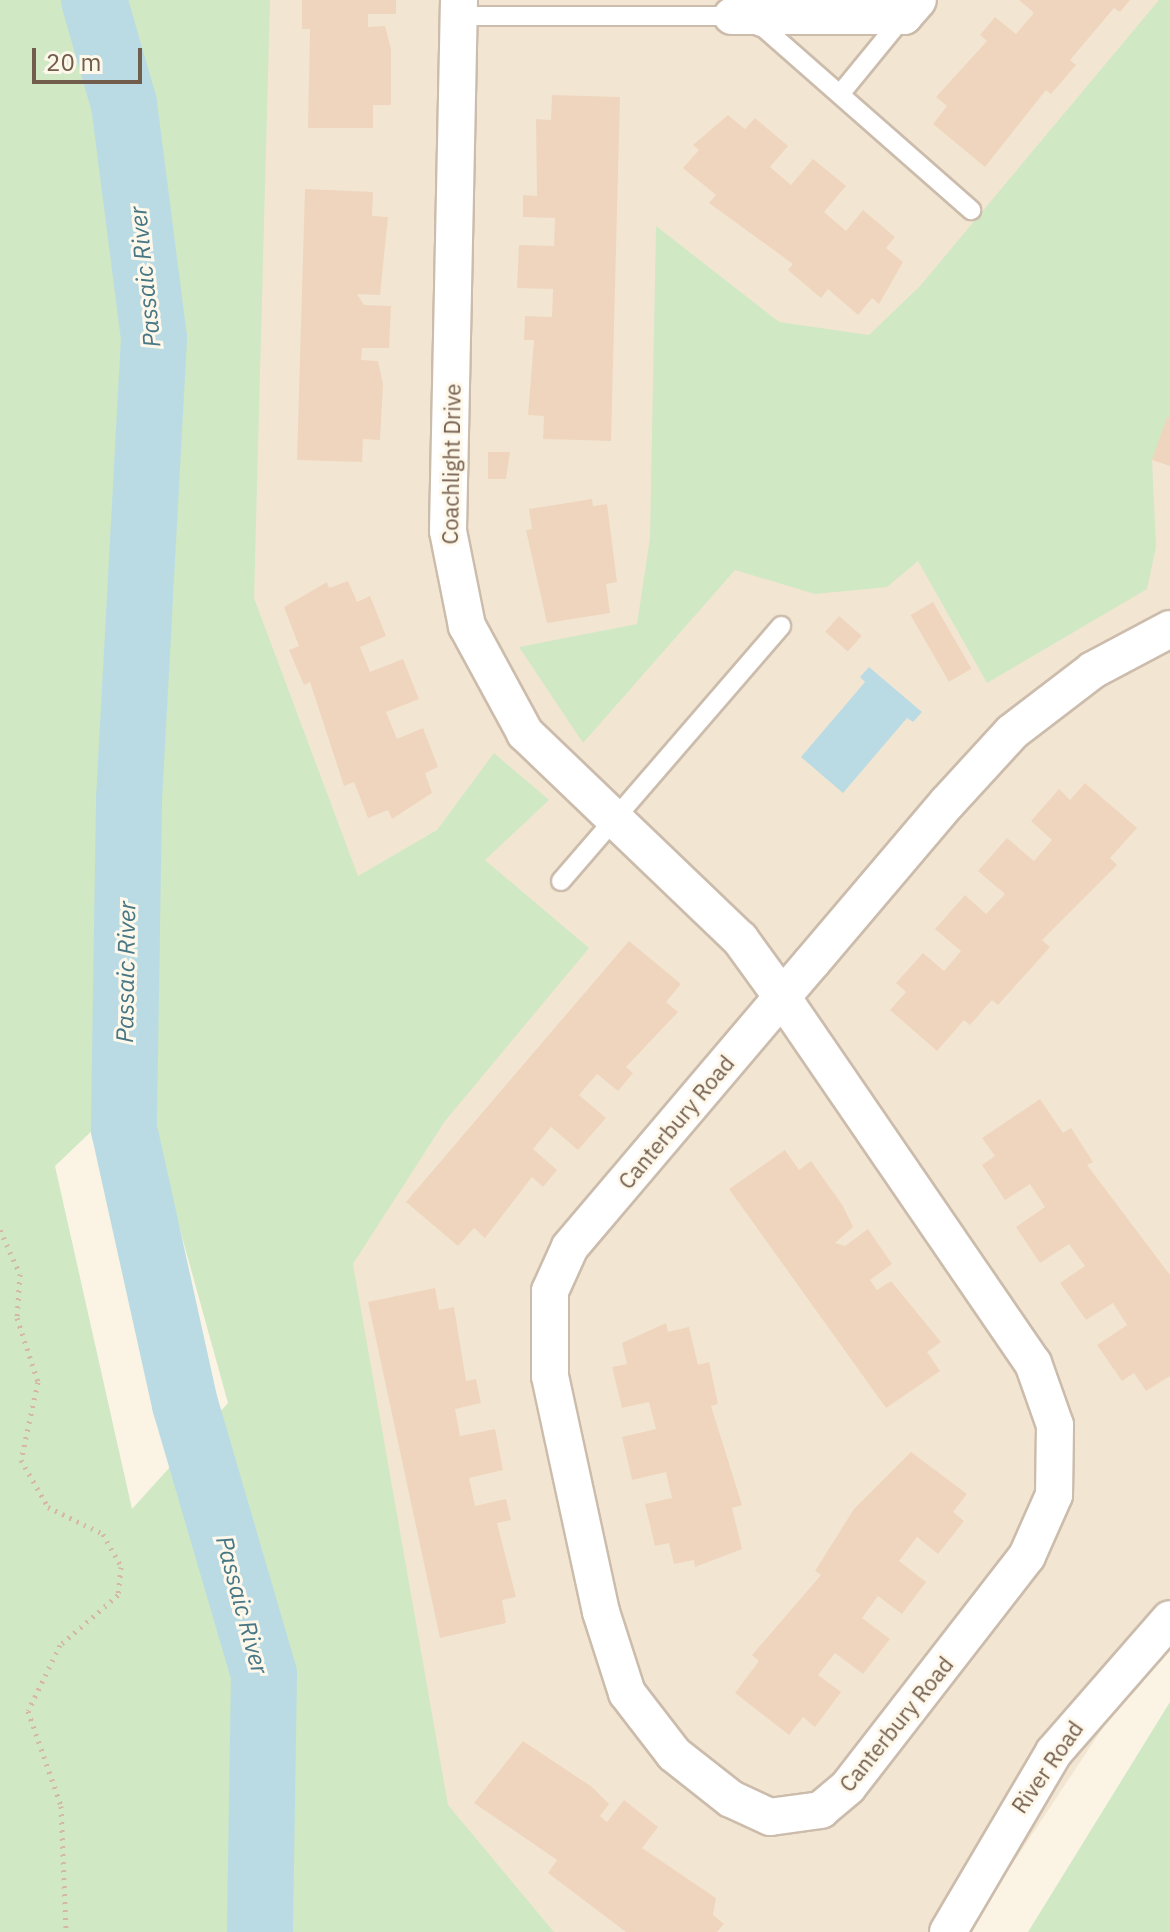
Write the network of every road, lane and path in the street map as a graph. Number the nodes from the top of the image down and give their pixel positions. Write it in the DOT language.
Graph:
graph roads {
  1 [pos="459,8"];
  2 [pos="911,8"];
  3 [pos="732,16"];
  4 [pos="841,93"];
  5 [pos="971,210"];
  6 [pos="781,626"];
  7 [pos="1170,629"];
  8 [pos="615,819"];
  9 [pos="561,881"];
  10 [pos="782,997"];
  11 [pos="0,1230"];
  12 [pos="1170,1619"];
  13 [pos="66,1932"];
  14 [pos="948,1932"];
  1 -- 3 [label="lane"];
  1 -- 8 [label="street, Coachlight Drive"];
  2 -- 3 [label="street"];
  2 -- 4 [label="lane"];
  3 -- 4 [label="lane"];
  4 -- 5 [label="lane"];
  6 -- 8 [label="lane"];
  7 -- 10 [label="street, Canterbury Road"];
  8 -- 9 [label="lane"];
  8 -- 10 [label="street, Coachlight Drive"];
  10 -- 10 [label="street, Canterbury Road"];
  11 -- 13 [label="path"];
  12 -- 14 [label="street, River Road"];
}
